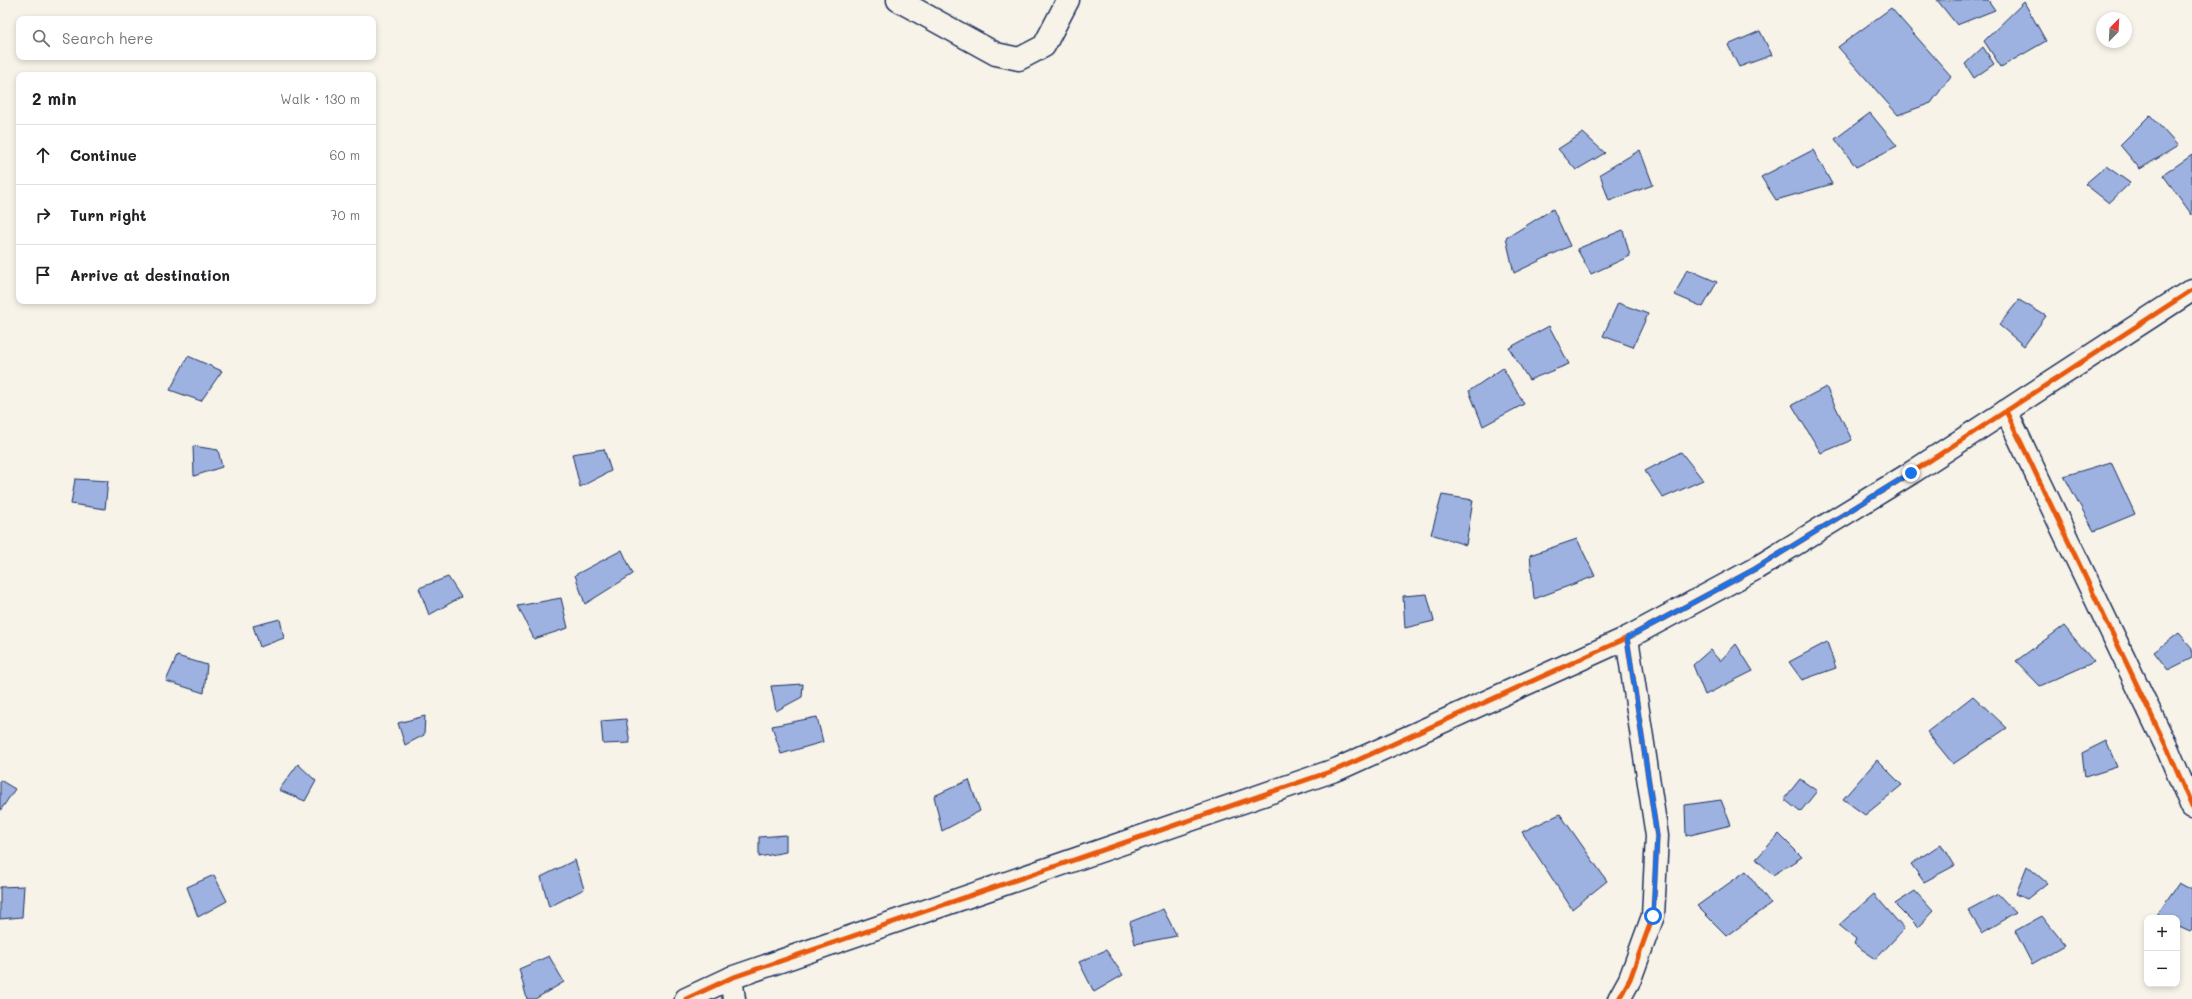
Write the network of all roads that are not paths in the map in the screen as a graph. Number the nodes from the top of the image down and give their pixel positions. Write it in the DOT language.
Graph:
graph roads {
  1 [pos="898,0"];
  2 [pos="1068,0"];
  3 [pos="2192,290"];
  4 [pos="2006,411"];
  5 [pos="1627,638"];
  6 [pos="2192,807"];
  7 [pos="732,989"];
  8 [pos="686,999"];
  9 [pos="1620,999"];
  1 -- 2 [label="street"];
  3 -- 4 [label="street"];
  4 -- 5 [label="street"];
  4 -- 6 [label="street"];
  5 -- 7 [label="street"];
  5 -- 9 [label="street"];
  7 -- 8 [label="street"];
}
